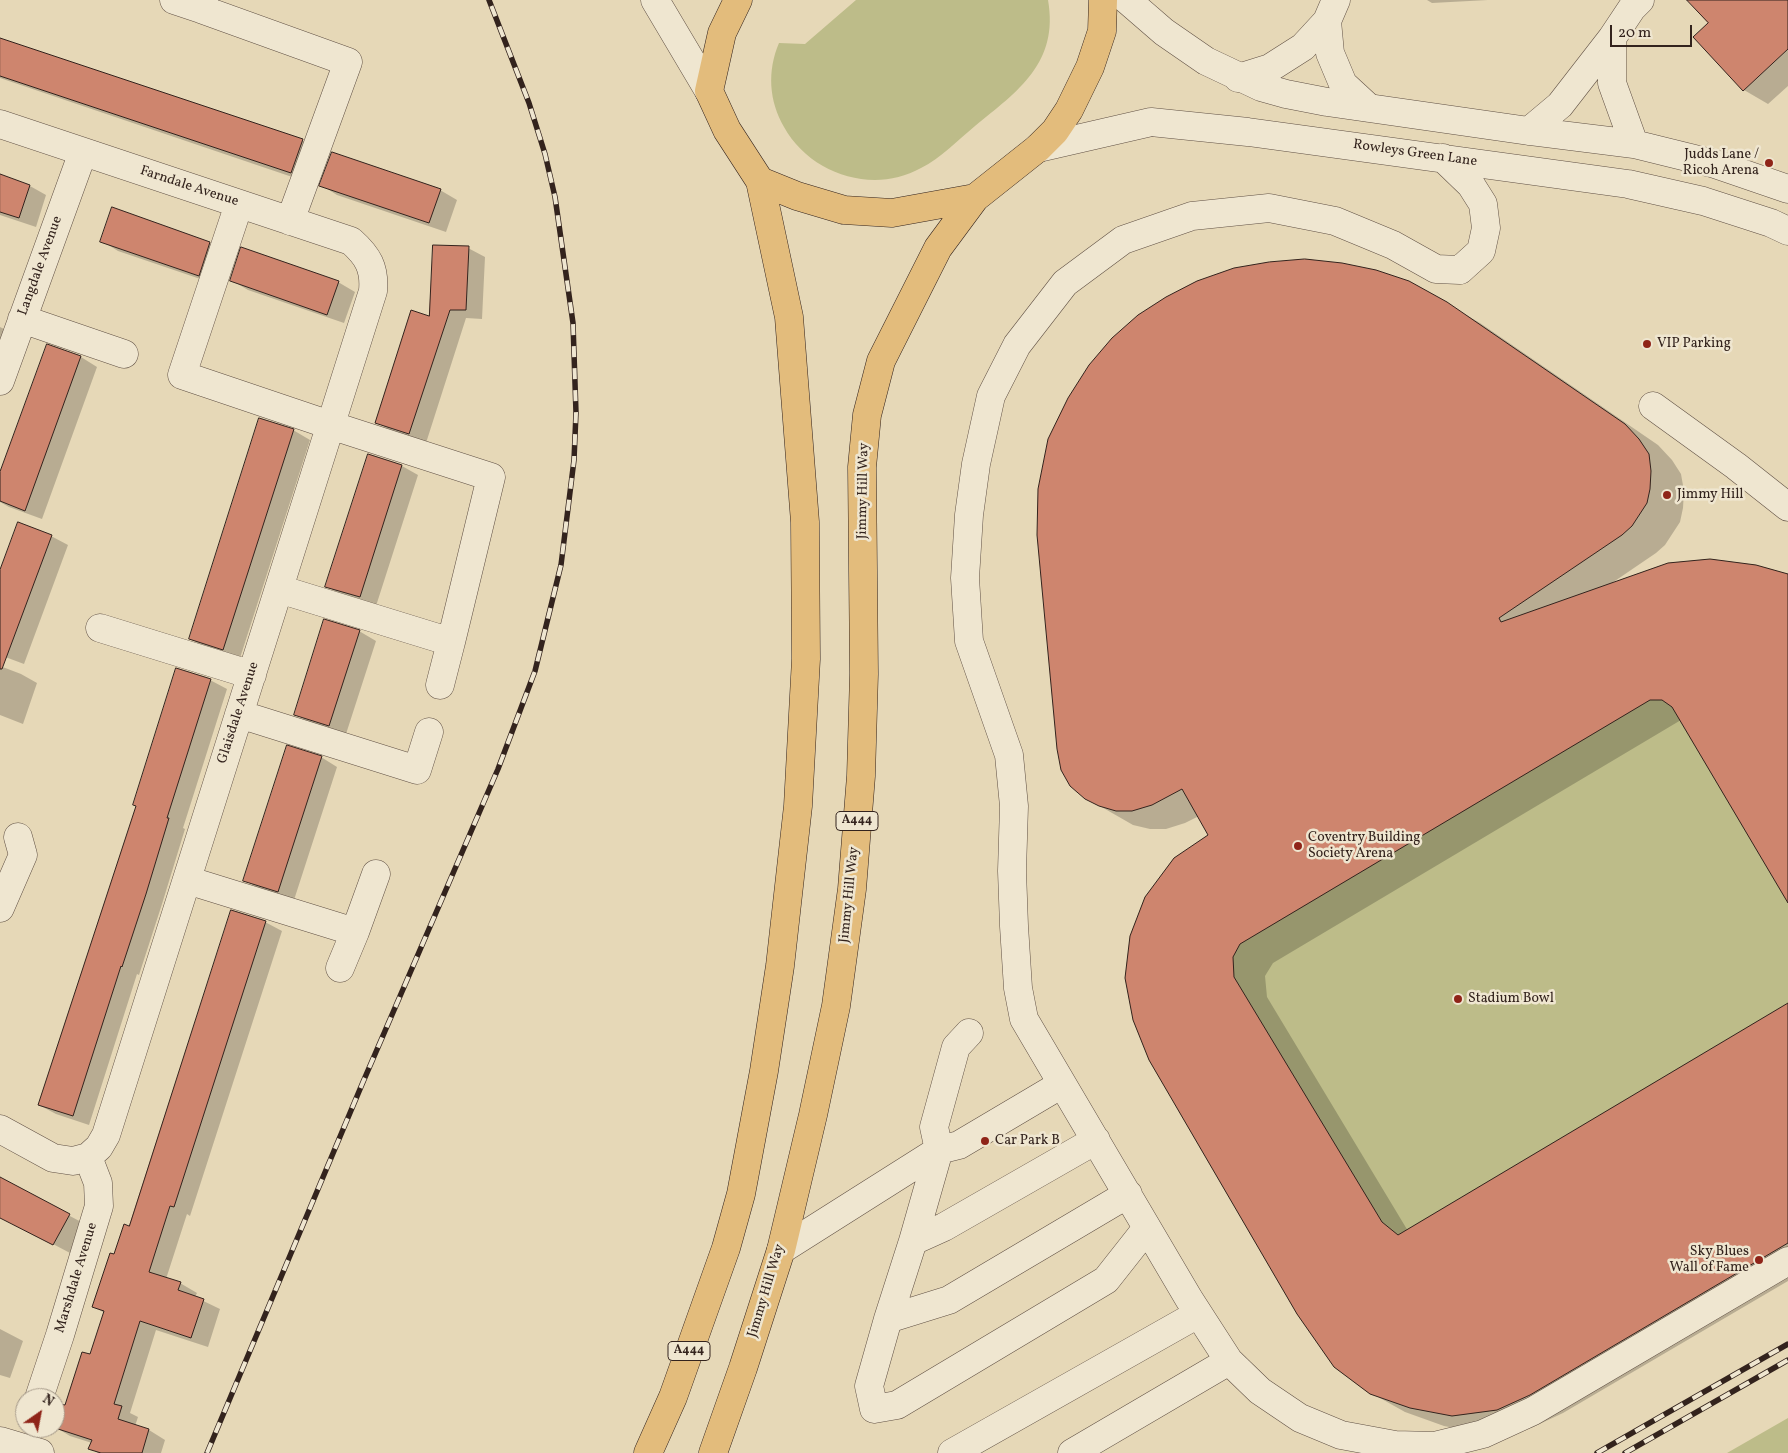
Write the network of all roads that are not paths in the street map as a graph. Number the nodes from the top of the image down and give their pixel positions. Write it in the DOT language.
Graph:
graph roads {
  1 [pos="174,0"];
  2 [pos="655,0"];
  3 [pos="738,0"];
  4 [pos="1102,0"];
  5 [pos="1127,0"];
  6 [pos="1640,0"];
  7 [pos="203,5"];
  8 [pos="1332,10"];
  9 [pos="1612,38"];
  10 [pos="1238,78"];
  11 [pos="710,91"];
  12 [pos="1369,108"];
  13 [pos="0,124"];
  14 [pos="1529,131"];
  15 [pos="1634,144"];
  16 [pos="1038,148"];
  17 [pos="83,152"];
  18 [pos="1443,158"];
  19 [pos="760,181"];
  20 [pos="1788,189"];
  21 [pos="976,198"];
  22 [pos="239,204"];
  23 [pos="290,221"];
  24 [pos="1788,231"];
  25 [pos="370,263"];
  26 [pos="22,319"];
  27 [pos="124,354"];
  28 [pos="0,381"];
  29 [pos="1653,406"];
  30 [pos="330,425"];
  31 [pos="1788,507"];
  32 [pos="278,589"];
  33 [pos="100,628"];
  34 [pos="451,642"];
  35 [pos="252,675"];
  36 [pos="440,685"];
  37 [pos="239,714"];
  38 [pos="429,732"];
  39 [pos="18,837"];
  40 [pos="376,874"];
  41 [pos="187,880"];
  42 [pos="1,901"];
  43 [pos="356,932"];
  44 [pos="340,968"];
  45 [pos="969,1033"];
  46 [pos="1062,1084"];
  47 [pos="0,1129"];
  48 [pos="1096,1140"];
  49 [pos="939,1150"];
  50 [pos="88,1158"];
  51 [pos="1128,1194"];
  52 [pos="1147,1228"];
  53 [pos="913,1241"];
  54 [pos="781,1250"];
  55 [pos="1788,1261"];
  56 [pos="1198,1314"];
  57 [pos="888,1319"];
  58 [pos="1229,1361"];
  59 [pos="42,1388"];
  60 [pos="648,1453"];
  61 [pos="713,1453"];
  62 [pos="952,1453"];
  63 [pos="1072,1453"];
  1 -- 7 [label="street"];
  2 -- 11 [label="street"];
  3 -- 11 [label="highway"];
  4 -- 16 [label="highway"];
  5 -- 10 [label="street"];
  6 -- 9 [label="street"];
  7 -- 23 [label="street"];
  8 -- 10 [label="street"];
  8 -- 12 [label="street"];
  9 -- 14 [label="street"];
  9 -- 15 [label="street"];
  10 -- 12 [label="street"];
  11 -- 19 [label="highway"];
  12 -- 14 [label="street"];
  13 -- 17 [label="street, Farndale Avenue"];
  14 -- 15 [label="street"];
  15 -- 20 [label="street"];
  16 -- 18 [label="street, Rowleys Green Lane"];
  16 -- 21 [label="highway"];
  17 -- 22 [label="street, Farndale Avenue"];
  17 -- 26 [label="street, Langdale Avenue"];
  18 -- 24 [label="street, Rowleys Green Lane"];
  18 -- 46 [label="street"];
  19 -- 21 [label="highway"];
  19 -- 60 [label="highway, A444"];
  21 -- 54 [label="highway, Jimmy Hill Way / A444"];
  22 -- 23 [label="street, Farndale Avenue"];
  22 -- 30 [label="street"];
  23 -- 25 [label="street, Farndale Avenue"];
  25 -- 30 [label="street, Glaisdale Avenue"];
  26 -- 27 [label="street"];
  26 -- 28 [label="street, Langdale Avenue"];
  29 -- 31 [label="street"];
  30 -- 32 [label="street, Glaisdale Avenue"];
  30 -- 34 [label="street"];
  32 -- 34 [label="street"];
  32 -- 35 [label="street, Glaisdale Avenue"];
  33 -- 35 [label="street"];
  34 -- 36 [label="street"];
  35 -- 37 [label="street, Glaisdale Avenue"];
  37 -- 38 [label="street"];
  37 -- 41 [label="street, Glaisdale Avenue"];
  39 -- 42 [label="street"];
  40 -- 43 [label="street"];
  41 -- 43 [label="street"];
  41 -- 50 [label="street, Glaisdale Avenue"];
  43 -- 44 [label="street"];
  45 -- 49 [label="street"];
  46 -- 48 [label="street"];
  46 -- 49 [label="street"];
  47 -- 50 [label="street"];
  48 -- 51 [label="street"];
  48 -- 53 [label="street"];
  49 -- 53 [label="street"];
  49 -- 54 [label="street"];
  50 -- 59 [label="street, Marshdale Avenue"];
  51 -- 52 [label="street"];
  51 -- 57 [label="street"];
  52 -- 56 [label="street"];
  52 -- 57 [label="street"];
  53 -- 57 [label="street"];
  54 -- 61 [label="highway, Jimmy Hill Way / A444"];
  55 -- 58 [label="street"];
  56 -- 58 [label="street"];
  56 -- 62 [label="street"];
  58 -- 63 [label="street"];
}
